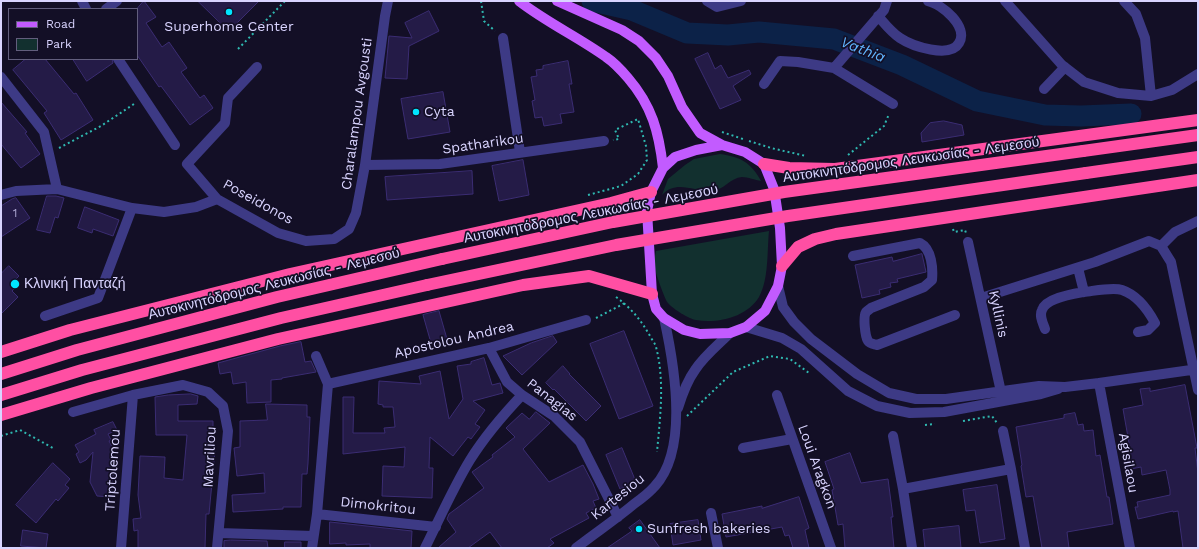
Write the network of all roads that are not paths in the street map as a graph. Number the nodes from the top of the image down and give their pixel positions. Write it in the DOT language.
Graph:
graph roads {
  1 [pos="117,1"];
  2 [pos="388,1"];
  3 [pos="519,1"];
  4 [pos="557,1"];
  5 [pos="707,1"];
  6 [pos="741,1"];
  7 [pos="887,1"];
  8 [pos="928,1"];
  9 [pos="1005,1"];
  10 [pos="1124,1"];
  11 [pos="107,8"];
  12 [pos="878,16"];
  13 [pos="503,38"];
  14 [pos="119,60"];
  15 [pos="257,67"];
  16 [pos="1065,67"];
  17 [pos="834,68"];
  18 [pos="1198,74"];
  19 [pos="1,77"];
  20 [pos="764,84"];
  21 [pos="1044,89"];
  22 [pos="1150,96"];
  23 [pos="893,104"];
  24 [pos="1198,120"];
  25 [pos="1198,135"];
  26 [pos="604,141"];
  27 [pos="175,145"];
  28 [pos="722,145"];
  29 [pos="520,152"];
  30 [pos="1198,157"];
  31 [pos="764,164"];
  32 [pos="365,165"];
  33 [pos="663,168"];
  34 [pos="1198,180"];
  35 [pos="57,189"];
  36 [pos="651,192"];
  37 [pos="1,195"];
  38 [pos="217,198"];
  39 [pos="132,208"];
  40 [pos="1198,221"];
  41 [pos="349,229"];
  42 [pos="968,242"];
  43 [pos="1161,246"];
  44 [pos="853,256"];
  45 [pos="782,266"];
  46 [pos="1078,268"];
  47 [pos="778,286"];
  48 [pos="1084,292"];
  49 [pos="652,294"];
  50 [pos="981,298"];
  51 [pos="955,315"];
  52 [pos="45,316"];
  53 [pos="664,318"];
  54 [pos="586,320"];
  55 [pos="746,328"];
  56 [pos="1045,328"];
  57 [pos="1138,332"];
  58 [pos="730,333"];
  59 [pos="489,348"];
  60 [pos="1,352"];
  61 [pos="316,356"];
  62 [pos="1196,369"];
  63 [pos="1,374"];
  64 [pos="1099,383"];
  65 [pos="328,384"];
  66 [pos="1065,386"];
  67 [pos="1198,390"];
  68 [pos="1001,392"];
  69 [pos="1,395"];
  70 [pos="133,395"];
  71 [pos="522,395"];
  72 [pos="776,395"];
  73 [pos="73,412"];
  74 [pos="1,415"];
  75 [pos="676,415"];
  76 [pos="1003,431"];
  77 [pos="893,436"];
  78 [pos="792,439"];
  79 [pos="743,448"];
  80 [pos="1011,469"];
  81 [pos="904,489"];
  82 [pos="711,513"];
  83 [pos="317,514"];
  84 [pos="618,517"];
  85 [pos="436,527"];
  86 [pos="219,533"];
  87 [pos="313,536"];
  88 [pos="580,547"];
  89 [pos="121,548"];
  90 [pos="217,548"];
  91 [pos="312,548"];
  92 [pos="425,548"];
  93 [pos="718,548"];
  94 [pos="830,548"];
  95 [pos="912,548"];
  96 [pos="1025,548"];
  97 [pos="1130,548"];
  1 -- 11 [label="street"];
  2 -- 32 [label="street, Charalampou Avgousti"];
  3 -- 33 [label="main road"];
  4 -- 28 [label="main road"];
  5 -- 6 [label="street"];
  7 -- 12 [label="street"];
  8 -- 12 [label="street"];
  9 -- 16 [label="street"];
  10 -- 22 [label="street"];
  12 -- 17 [label="street"];
  13 -- 29 [label="street"];
  14 -- 27 [label="street"];
  15 -- 38 [label="street, Poseidonos"];
  16 -- 21 [label="street"];
  16 -- 22 [label="street"];
  17 -- 20 [label="street"];
  17 -- 23 [label="street"];
  18 -- 22 [label="street"];
  19 -- 35 [label="street"];
  24 -- 31 [label="highway"];
  25 -- 63 [label="highway, Αυτοκινητόδρομος Λευκωσίας - Λεμεσού, bridge"];
  26 -- 29 [label="street, Spatharikou"];
  28 -- 31 [label="main road"];
  28 -- 33 [label="main road"];
  29 -- 32 [label="street, Spatharikou"];
  30 -- 69 [label="highway, bridge"];
  31 -- 45 [label="main road"];
  32 -- 41 [label="street, Charalampou Avgousti"];
  33 -- 36 [label="main road"];
  34 -- 45 [label="highway"];
  35 -- 37 [label="street"];
  35 -- 39 [label="street"];
  36 -- 49 [label="main road"];
  36 -- 60 [label="highway"];
  38 -- 39 [label="street"];
  38 -- 41 [label="street, Poseidonos"];
  39 -- 52 [label="street"];
  40 -- 43 [label="street"];
  42 -- 50 [label="street, Kyllinis"];
  43 -- 46 [label="street"];
  43 -- 62 [label="street"];
  44 -- 51 [label="street"];
  45 -- 47 [label="main road"];
  46 -- 48 [label="street"];
  46 -- 50 [label="street"];
  47 -- 55 [label="main road"];
  47 -- 68 [label="street"];
  48 -- 56 [label="street"];
  48 -- 57 [label="street"];
  49 -- 53 [label="main road"];
  49 -- 74 [label="highway"];
  50 -- 68 [label="street, Kyllinis"];
  53 -- 58 [label="main road"];
  53 -- 75 [label="street, Kartesiou"];
  54 -- 59 [label="street, Apostolou Andrea"];
  55 -- 58 [label="main road"];
  55 -- 66 [label="street"];
  58 -- 75 [label="street, Kartesiou"];
  59 -- 65 [label="street, Apostolou Andrea"];
  59 -- 71 [label="street, Panagias"];
  61 -- 65 [label="street"];
  62 -- 64 [label="street"];
  62 -- 67 [label="street"];
  64 -- 66 [label="street"];
  64 -- 97 [label="street, Agisilaou"];
  65 -- 83 [label="street"];
  66 -- 68 [label="street"];
  70 -- 73 [label="street, Mavriliou"];
  70 -- 86 [label="street, Mavriliou"];
  70 -- 89 [label="street, Triptolemou"];
  71 -- 84 [label="street, Panagias"];
  71 -- 85 [label="street"];
  72 -- 78 [label="street, Loui Aragkon"];
  75 -- 84 [label="street, Kartesiou"];
  76 -- 80 [label="street"];
  77 -- 81 [label="street"];
  78 -- 79 [label="street"];
  78 -- 94 [label="street, Loui Aragkon"];
  80 -- 81 [label="street"];
  80 -- 96 [label="street"];
  81 -- 95 [label="street"];
  82 -- 93 [label="street"];
  83 -- 85 [label="street, Dimokritou"];
  83 -- 87 [label="street"];
  84 -- 88 [label="street, Kartesiou"];
  85 -- 92 [label="street"];
  86 -- 87 [label="street"];
  86 -- 90 [label="street, Mavriliou"];
  87 -- 91 [label="street"];
}
